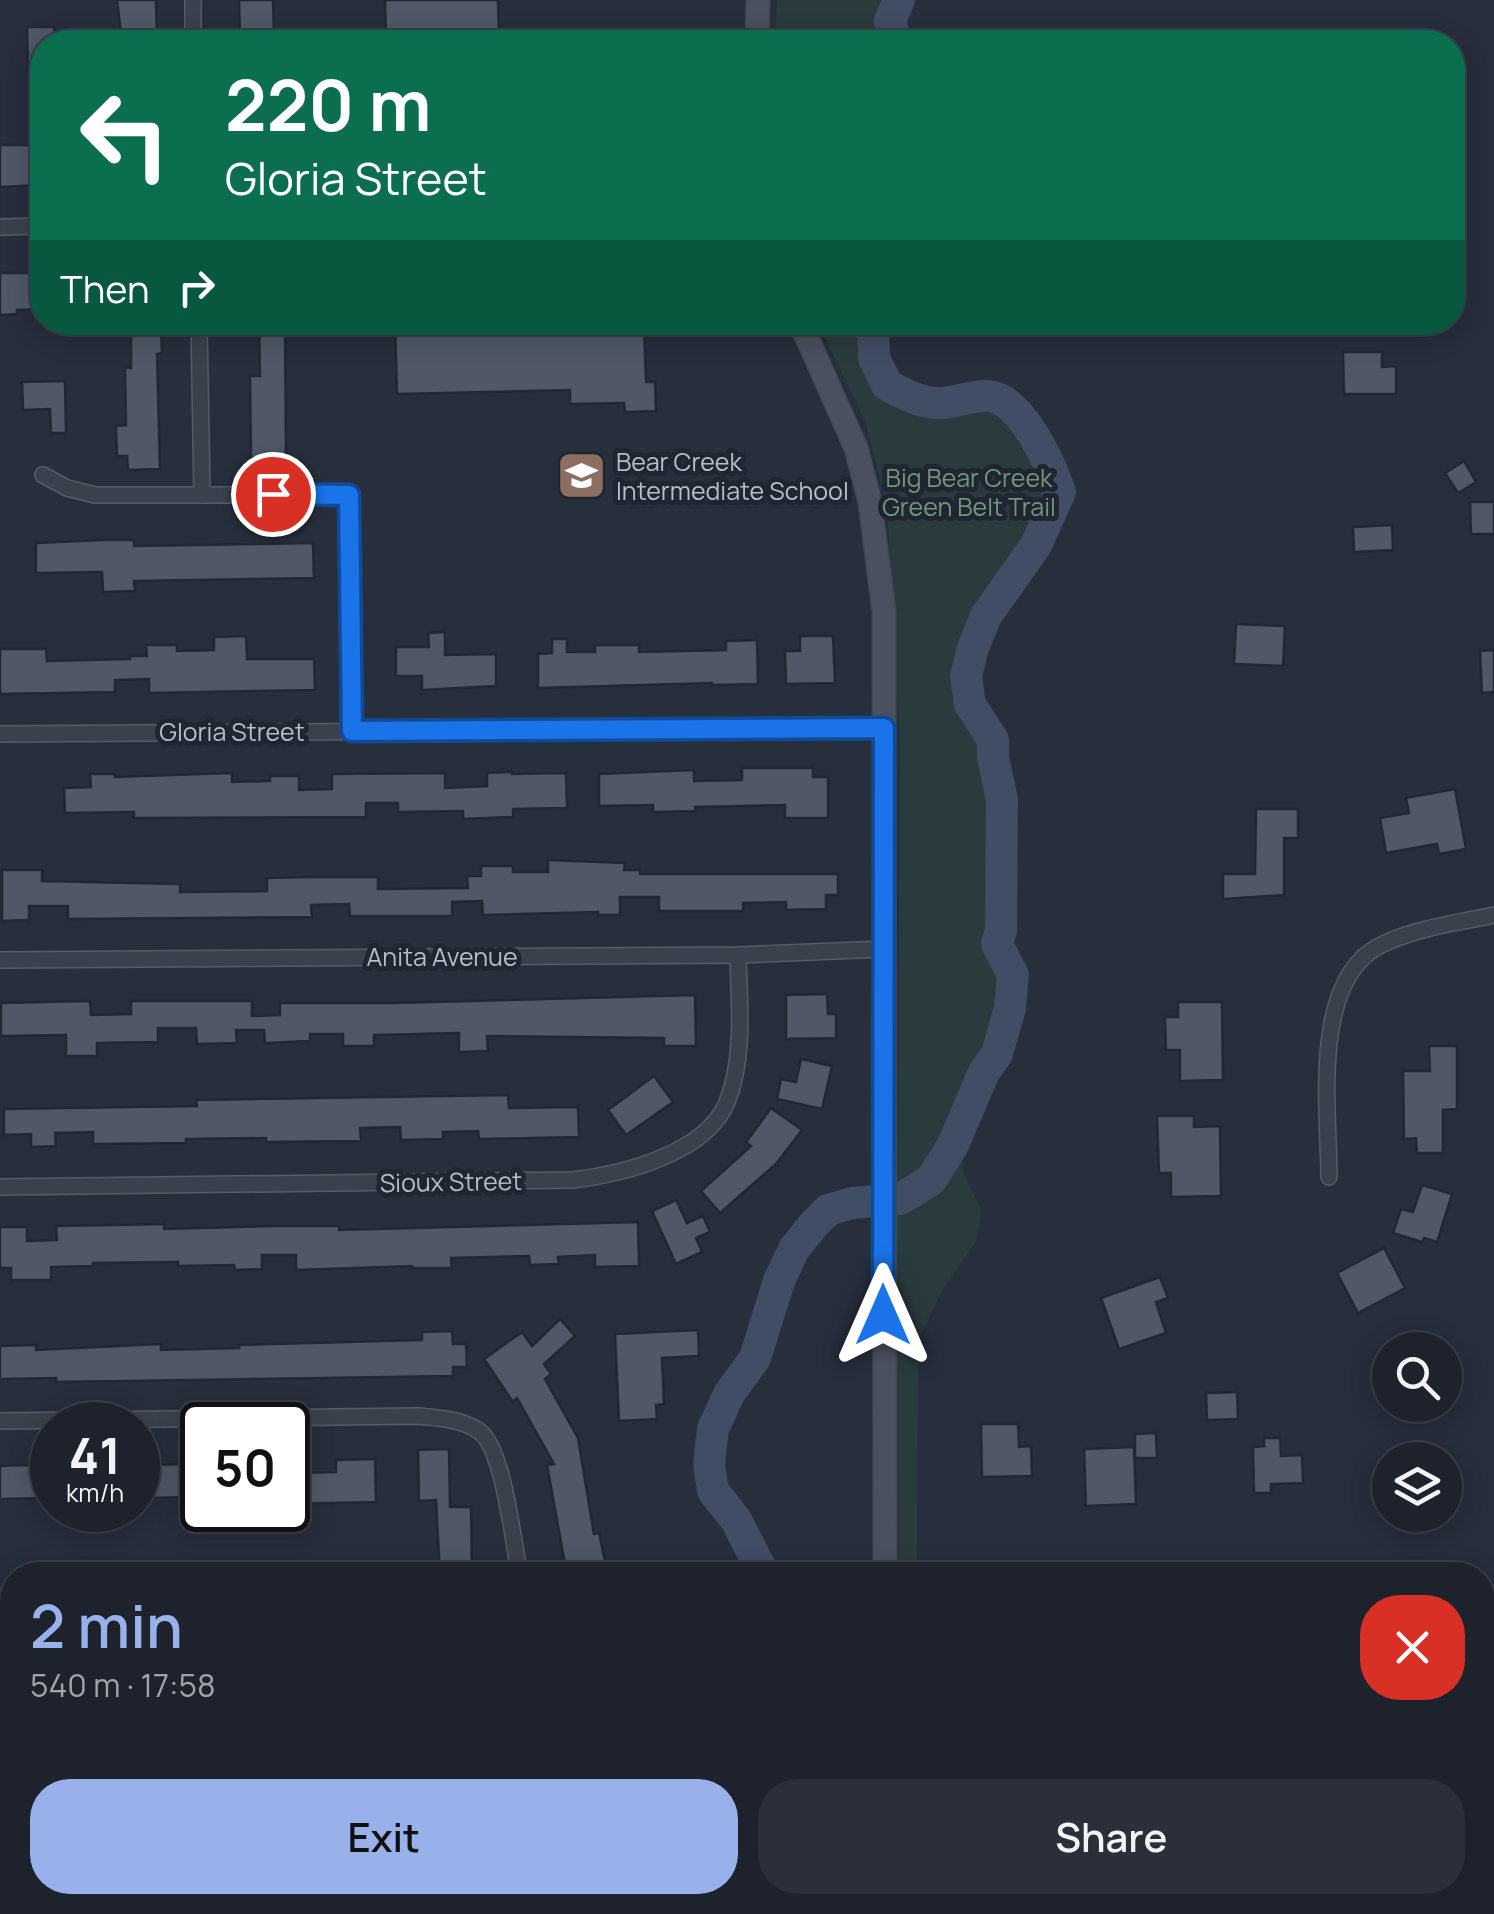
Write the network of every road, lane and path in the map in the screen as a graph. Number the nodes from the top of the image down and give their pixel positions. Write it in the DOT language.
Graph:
graph roads {
  1 [pos="193,0"];
  2 [pos="758,0"];
  3 [pos="194,30"];
  4 [pos="757,30"];
  5 [pos="30,226"];
  6 [pos="0,227"];
  7 [pos="199,335"];
  8 [pos="806,335"];
  9 [pos="43,475"];
  10 [pos="202,495"];
  11 [pos="884,728"];
  12 [pos="352,731"];
  13 [pos="0,734"];
  14 [pos="1494,915"];
  15 [pos="884,949"];
  16 [pos="738,955"];
  17 [pos="0,960"];
  18 [pos="1329,1177"];
  19 [pos="0,1186"];
  20 [pos="0,1421"];
  21 [pos="517,1562"];
  22 [pos="885,1562"];
  1 -- 3 [label="street"];
  2 -- 4 [label="main road"];
  5 -- 6 [label="street"];
  7 -- 10 [label="street"];
  8 -- 11 [label="main road"];
  9 -- 10 [label="street"];
  10 -- 12 [label="street"];
  11 -- 12 [label="street, Gloria Street"];
  11 -- 15 [label="main road"];
  12 -- 13 [label="street, Gloria Street"];
  14 -- 18 [label="street"];
  15 -- 16 [label="street, Anita Avenue"];
  15 -- 22 [label="main road"];
  16 -- 17 [label="street, Anita Avenue"];
  16 -- 19 [label="street, Sioux Street"];
  20 -- 21 [label="street"];
}
